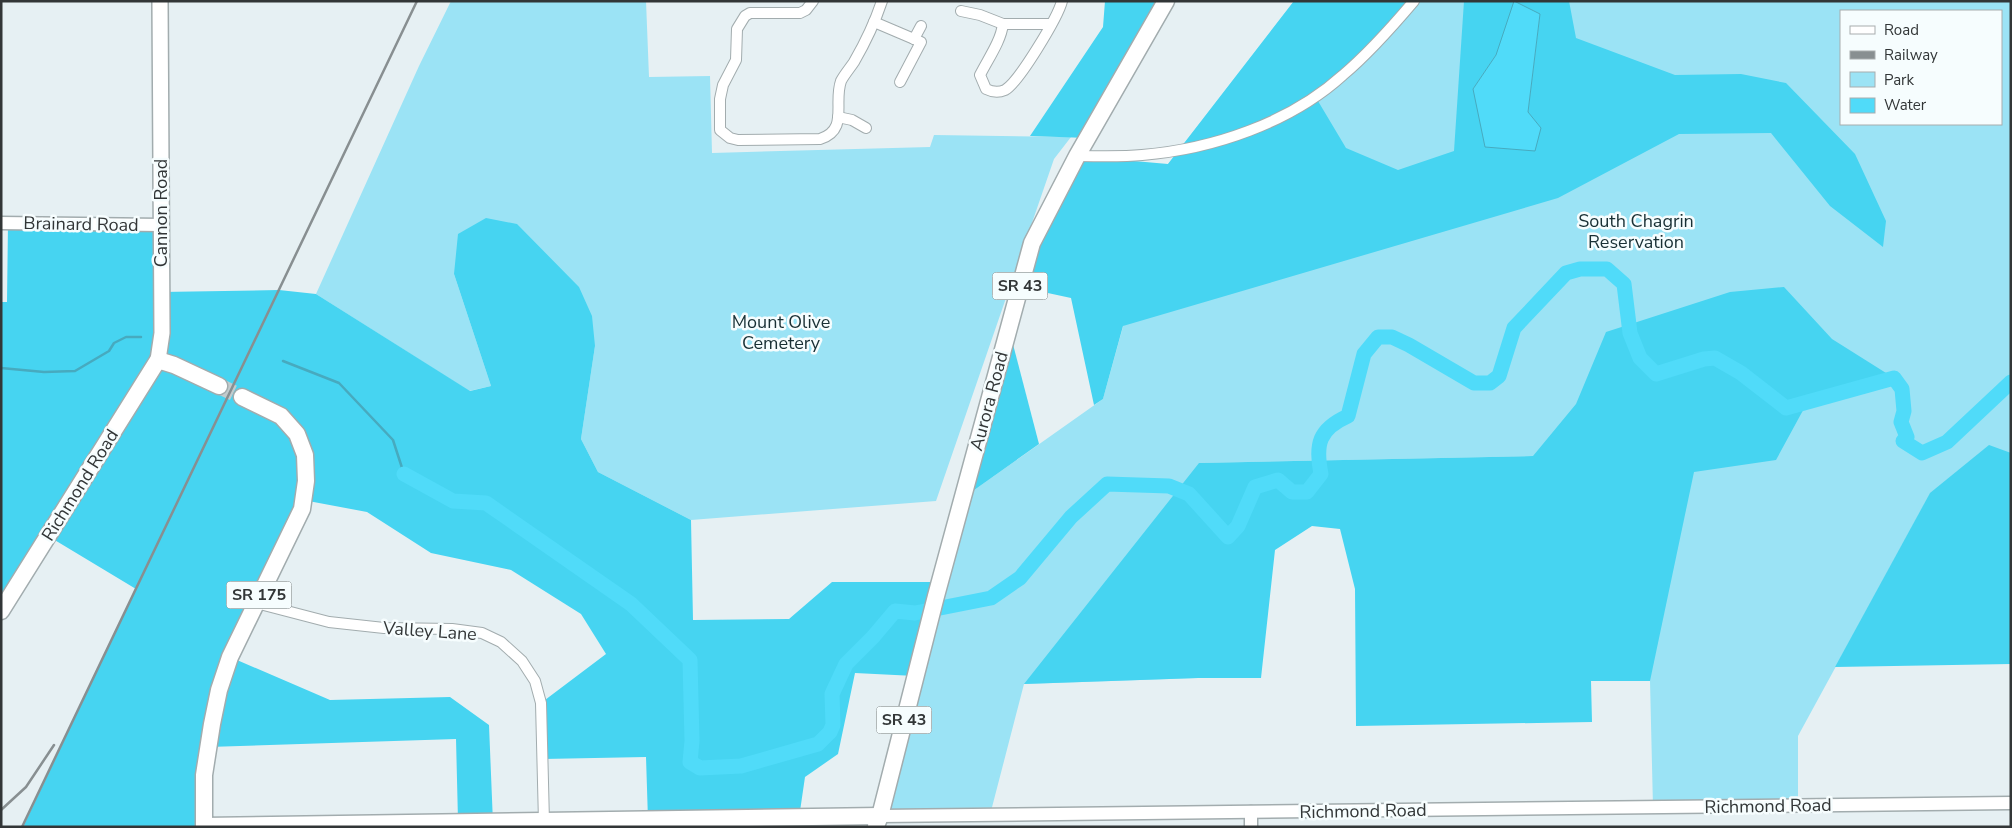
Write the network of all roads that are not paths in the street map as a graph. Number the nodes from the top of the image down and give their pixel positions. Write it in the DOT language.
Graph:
graph roads {
  1 [pos="160,1"];
  2 [pos="813,1"];
  3 [pos="882,1"];
  4 [pos="1062,1"];
  5 [pos="1166,1"];
  6 [pos="1414,1"];
  7 [pos="961,11"];
  8 [pos="874,22"];
  9 [pos="1003,24"];
  10 [pos="1051,24"];
  11 [pos="921,26"];
  12 [pos="914,39"];
  13 [pos="900,82"];
  14 [pos="838,117"];
  15 [pos="866,128"];
  16 [pos="1077,156"];
  17 [pos="1,222"];
  18 [pos="161,225"];
  19 [pos="158,360"];
  20 [pos="219,386"];
  21 [pos="242,397"];
  22 [pos="256,602"];
  23 [pos="1,611"];
  24 [pos="2011,803"];
  25 [pos="1251,812"];
  26 [pos="544,822"];
  27 [pos="878,822"];
  28 [pos="204,826"];
  29 [pos="1251,827"];
  1 -- 18 [label="main road, Cannon Road"];
  2 -- 14 [label="street"];
  3 -- 8 [label="street"];
  4 -- 10 [label="street"];
  5 -- 16 [label="main road, Aurora Road / SR 43"];
  6 -- 16 [label="street"];
  7 -- 9 [label="street"];
  8 -- 12 [label="street"];
  8 -- 14 [label="street"];
  9 -- 10 [label="street"];
  9 -- 10 [label="street"];
  11 -- 12 [label="street"];
  12 -- 13 [label="street"];
  14 -- 15 [label="street"];
  16 -- 27 [label="main road, Aurora Road / SR 43"];
  17 -- 18 [label="street, Brainard Road"];
  18 -- 19 [label="main road, Cannon Road"];
  19 -- 20 [label="main road"];
  19 -- 23 [label="main road, Richmond Road"];
  21 -- 22 [label="main road, SR 175"];
  22 -- 26 [label="street, Valley Lane"];
  22 -- 28 [label="main road, SR 175"];
  24 -- 25 [label="street, Richmond Road"];
  25 -- 27 [label="street, Richmond Road"];
  25 -- 29 [label="street"];
  26 -- 27 [label="main road, Richmond Road / SR 175"];
  26 -- 28 [label="main road, Richmond Road / SR 175"];
}
